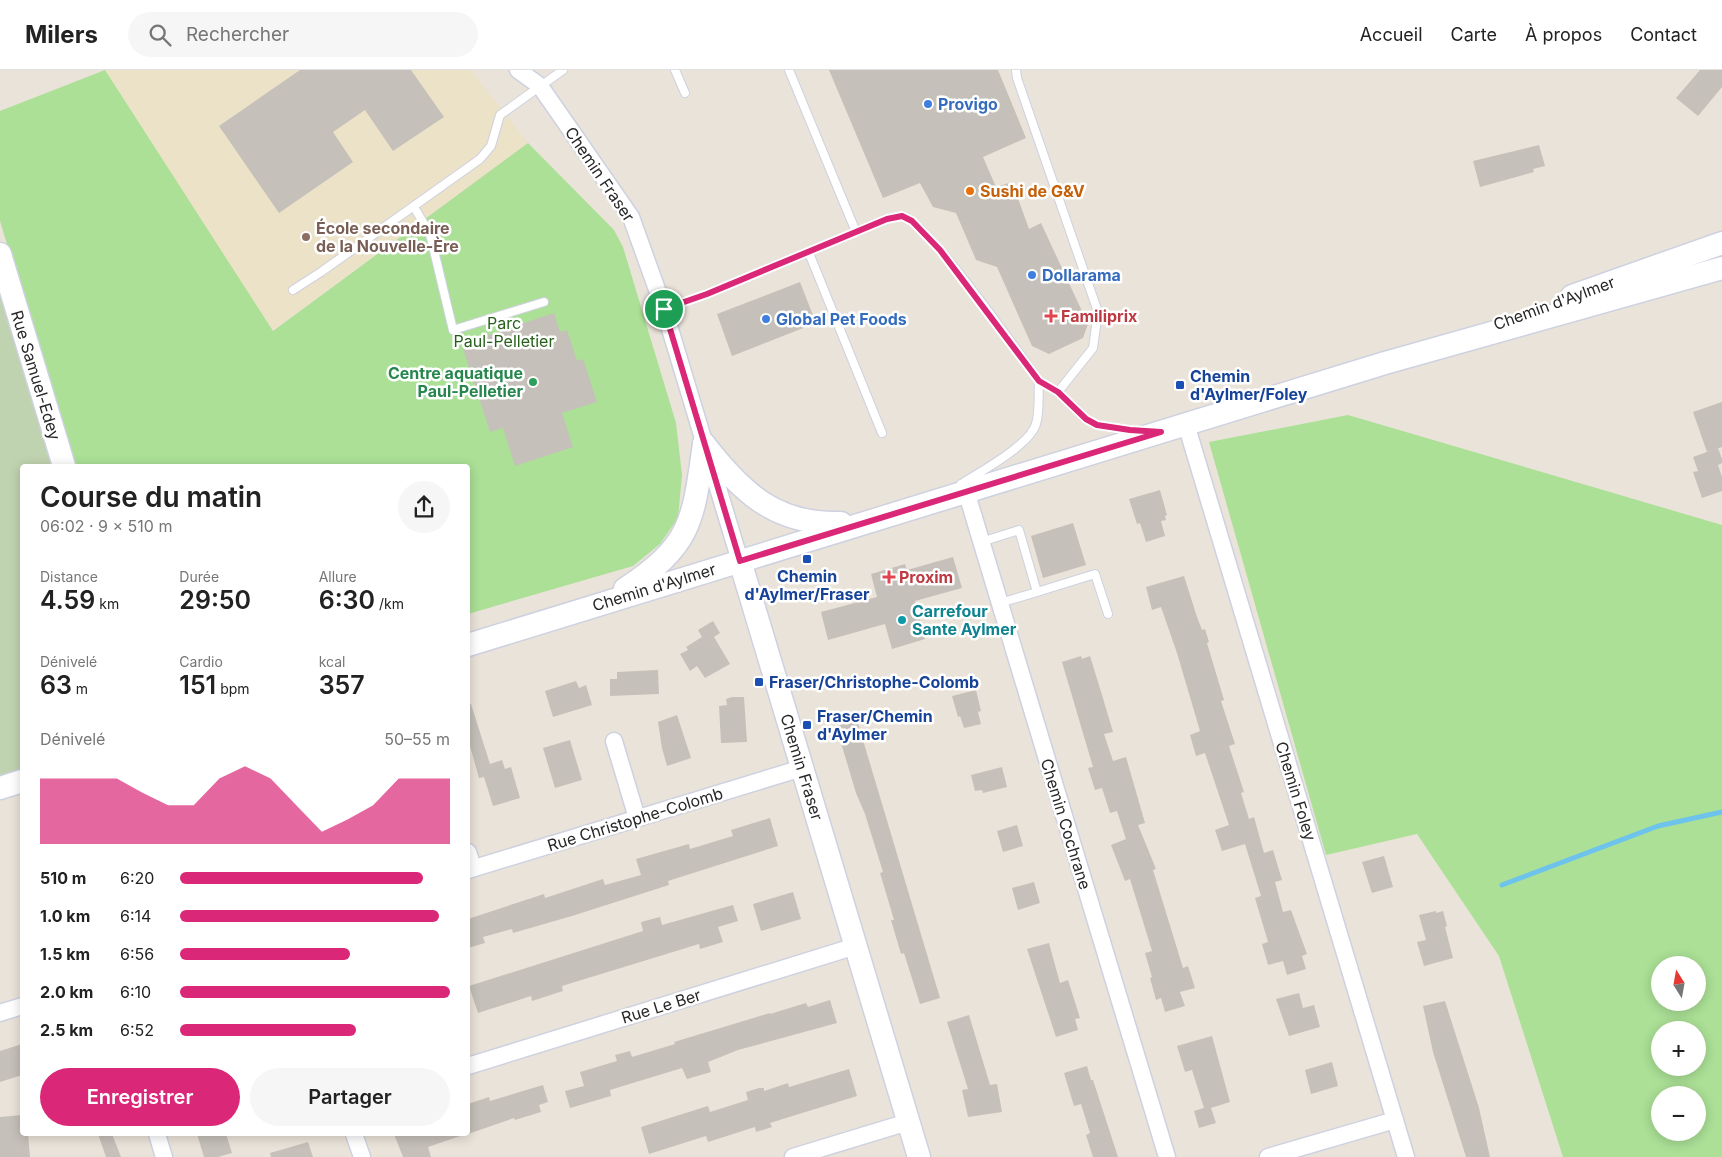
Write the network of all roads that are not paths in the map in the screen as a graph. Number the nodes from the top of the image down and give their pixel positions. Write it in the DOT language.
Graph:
graph roads {
  1 [pos="518,70"];
  2 [pos="535,70"];
  3 [pos="563,70"];
  4 [pos="675,70"];
  5 [pos="789,70"];
  6 [pos="1016,70"];
  7 [pos="540,86"];
  8 [pos="685,93"];
  9 [pos="414,207"];
  10 [pos="856,232"];
  11 [pos="1722,243"];
  12 [pos="809,253"];
  13 [pos="0,254"];
  14 [pos="1722,268"];
  15 [pos="293,290"];
  16 [pos="544,302"];
  17 [pos="664,309"];
  18 [pos="1385,363"];
  19 [pos="1039,381"];
  20 [pos="1058,392"];
  21 [pos="1186,424"];
  22 [pos="1161,432"];
  23 [pos="882,433"];
  24 [pos="704,444"];
  25 [pos="63,464"];
  26 [pos="966,491"];
  27 [pos="939,500"];
  28 [pos="862,523"];
  29 [pos="981,542"];
  30 [pos="740,561"];
  31 [pos="1037,592"];
  32 [pos="605,602"];
  33 [pos="1000,603"];
  34 [pos="1108,614"];
  35 [pos="470,643"];
  36 [pos="614,741"];
  37 [pos="802,768"];
  38 [pos="20,782"];
  39 [pos="0,788"];
  40 [pos="637,818"];
  41 [pos="470,869"];
  42 [pos="856,946"];
  43 [pos="20,1007"];
  44 [pos="0,1013"];
  45 [pos="470,1065"];
  46 [pos="1395,1120"];
  47 [pos="908,1122"];
  48 [pos="158,1136"];
  49 [pos="355,1136"];
  50 [pos="164,1157"];
  51 [pos="362,1157"];
  52 [pos="793,1157"];
  53 [pos="919,1157"];
  54 [pos="1167,1157"];
  55 [pos="1268,1157"];
  56 [pos="1406,1157"];
  1 -- 7 [label="street, Chemin Fraser"];
  2 -- 7 [label="street, Chemin Fraser"];
  3 -- 7 [label="lane"];
  4 -- 8 [label="lane"];
  5 -- 10 [label="lane"];
  6 -- 20 [label="lane"];
  7 -- 9 [label="lane"];
  7 -- 17 [label="street, Chemin Fraser"];
  9 -- 15 [label="lane"];
  9 -- 16 [label="lane"];
  10 -- 12 [label="lane"];
  10 -- 19 [label="lane"];
  11 -- 18 [label="main road, Chemin d'Aylmer"];
  12 -- 17 [label="lane"];
  12 -- 23 [label="lane"];
  13 -- 25 [label="main road, Rue Samuel-Edey"];
  14 -- 18 [label="main road, Chemin d'Aylmer"];
  17 -- 24 [label="street, Chemin Fraser"];
  18 -- 21 [label="main road, Chemin d'Aylmer"];
  19 -- 20 [label="lane"];
  19 -- 27 [label="lane"];
  20 -- 22 [label="lane"];
  21 -- 22 [label="main road, Chemin d'Aylmer"];
  21 -- 46 [label="street, Chemin Foley"];
  22 -- 26 [label="main road, Chemin d'Aylmer"];
  24 -- 28 [label="main road"];
  24 -- 30 [label="street, Chemin Fraser"];
  24 -- 32 [label="main road"];
  26 -- 27 [label="main road, Chemin d'Aylmer"];
  26 -- 29 [label="street, Chemin Cochrane"];
  27 -- 28 [label="main road, Chemin d'Aylmer"];
  28 -- 30 [label="main road, Chemin d'Aylmer"];
  29 -- 31 [label="lane"];
  29 -- 33 [label="street, Chemin Cochrane"];
  30 -- 32 [label="main road, Chemin d'Aylmer"];
  30 -- 37 [label="main road, Chemin Fraser"];
  31 -- 33 [label="lane"];
  31 -- 34 [label="lane"];
  32 -- 35 [label="main road, Chemin d'Aylmer"];
  33 -- 54 [label="street, Chemin Cochrane"];
  36 -- 40 [label="street"];
  37 -- 40 [label="street, Rue Christophe-Colomb"];
  37 -- 42 [label="main road, Chemin Fraser"];
  38 -- 39 [label="main road"];
  40 -- 41 [label="street, Rue Christophe-Colomb"];
  42 -- 45 [label="street, Rue Le Ber"];
  42 -- 47 [label="main road, Chemin Fraser"];
  43 -- 44 [label="street"];
  46 -- 55 [label="street"];
  46 -- 56 [label="street, Chemin Foley"];
  47 -- 52 [label="street"];
  47 -- 53 [label="main road, Chemin Fraser"];
  48 -- 50 [label="street"];
  49 -- 51 [label="street"];
}
